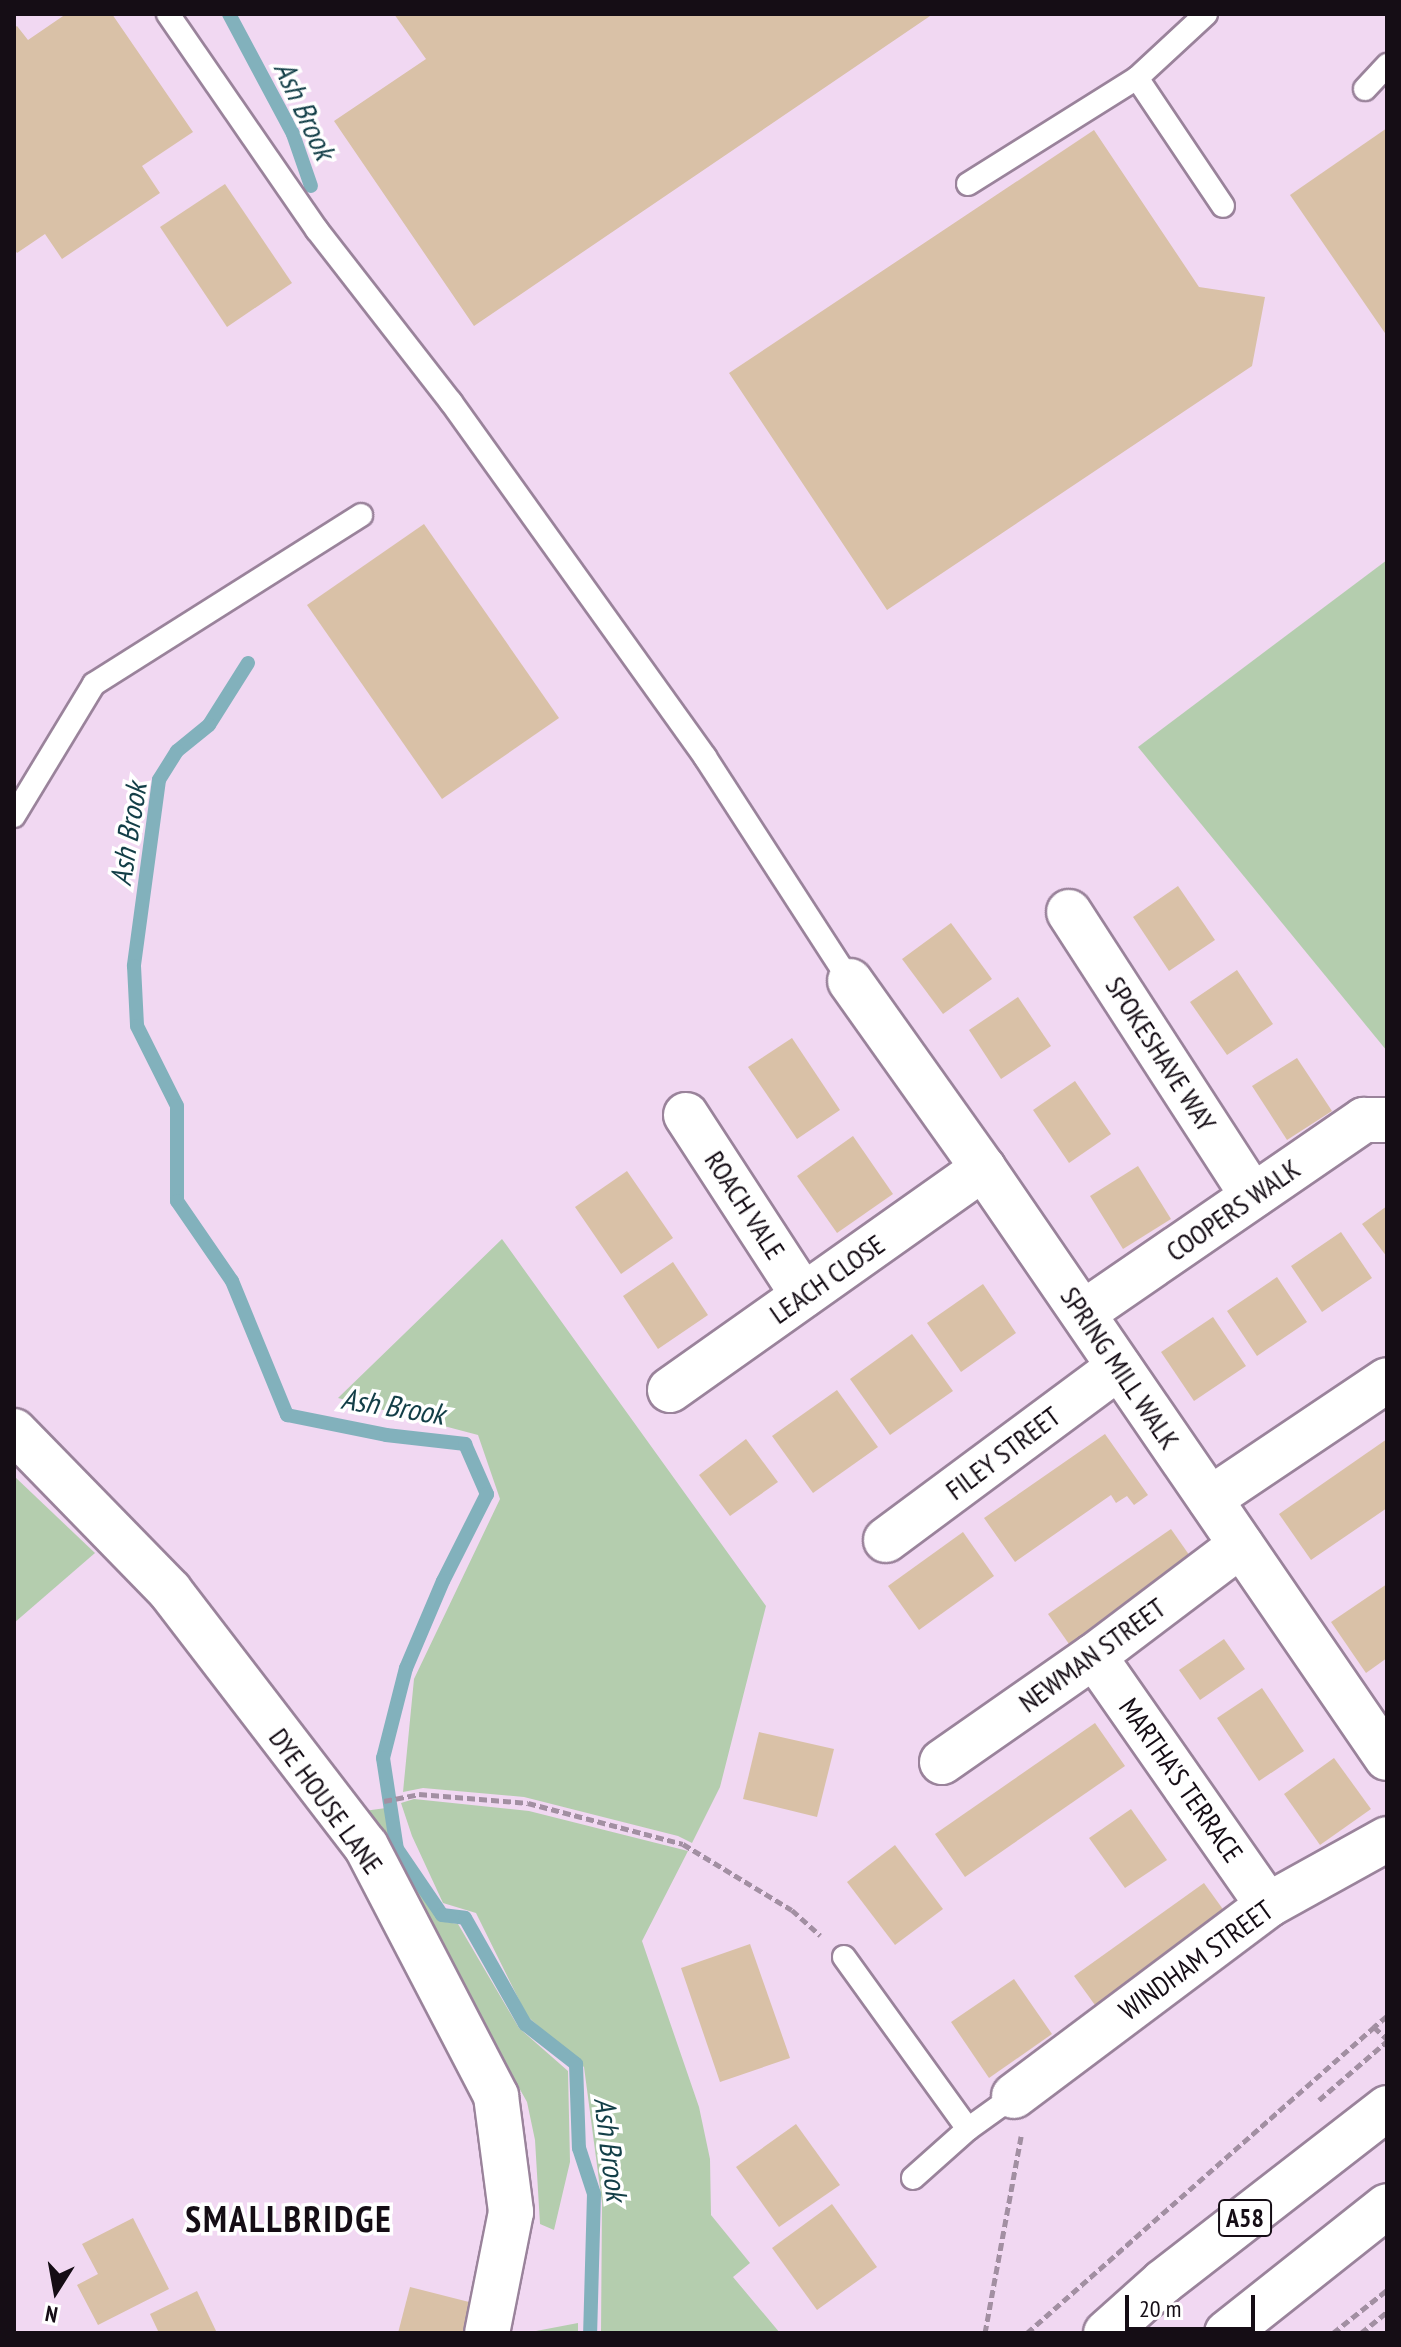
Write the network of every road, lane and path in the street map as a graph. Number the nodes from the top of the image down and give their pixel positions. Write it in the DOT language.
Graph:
graph roads {
  1 [pos="168,14"];
  2 [pos="1206,14"];
  3 [pos="1387,65"];
  4 [pos="1137,78"];
  5 [pos="1365,89"];
  6 [pos="968,184"];
  7 [pos="1223,206"];
  8 [pos="361,515"];
  9 [pos="14,816"];
  10 [pos="1069,912"];
  11 [pos="850,981"];
  12 [pos="686,1115"];
  13 [pos="1387,1120"];
  14 [pos="983,1168"];
  15 [pos="1253,1196"];
  16 [pos="803,1295"];
  17 [pos="1083,1313"];
  18 [pos="1119,1367"];
  19 [pos="1387,1380"];
  20 [pos="670,1390"];
  21 [pos="14,1431"];
  22 [pos="1210,1499"];
  23 [pos="886,1540"];
  24 [pos="1241,1545"];
  25 [pos="1094,1656"];
  26 [pos="1371,1702"];
  27 [pos="1387,1758"];
  28 [pos="942,1762"];
  29 [pos="377,1802"];
  30 [pos="1387,1839"];
  31 [pos="1268,1905"];
  32 [pos="844,1957"];
  33 [pos="1387,2016"];
  34 [pos="1374,2027"];
  35 [pos="1387,2039"];
  36 [pos="1014,2096"];
  37 [pos="1387,2108"];
  38 [pos="968,2129"];
  39 [pos="913,2178"];
  40 [pos="1387,2206"];
  41 [pos="1387,2290"];
  42 [pos="1387,2312"];
  43 [pos="487,2333"];
  44 [pos="985,2333"];
  45 [pos="1027,2333"];
  46 [pos="1106,2333"];
  47 [pos="1227,2333"];
  48 [pos="1333,2333"];
  49 [pos="1361,2333"];
  1 -- 11 [label="lane"];
  2 -- 4 [label="lane"];
  3 -- 5 [label="lane"];
  4 -- 6 [label="lane"];
  4 -- 7 [label="lane"];
  8 -- 9 [label="lane"];
  10 -- 15 [label="main road, SPOKESHAVE WAY"];
  11 -- 14 [label="main road, SPRING MILL WALK"];
  12 -- 16 [label="main road, ROACH VALE"];
  13 -- 15 [label="main road, COOPERS WALK"];
  14 -- 16 [label="main road, LEACH CLOSE"];
  14 -- 17 [label="main road, SPRING MILL WALK"];
  15 -- 17 [label="main road, COOPERS WALK"];
  16 -- 20 [label="main road, LEACH CLOSE"];
  17 -- 18 [label="main road, SPRING MILL WALK"];
  18 -- 22 [label="main road, SPRING MILL WALK"];
  18 -- 23 [label="main road, FILEY STREET"];
  19 -- 22 [label="main road"];
  21 -- 43 [label="main road, DYE HOUSE LANE"];
  22 -- 24 [label="main road, SPRING MILL WALK"];
  24 -- 25 [label="main road, NEWMAN STREET"];
  24 -- 26 [label="main road, SPRING MILL WALK"];
  25 -- 28 [label="main road, NEWMAN STREET"];
  25 -- 31 [label="main road, MARTHA'S TERRACE"];
  26 -- 27 [label="main road, SPRING MILL WALK"];
  29 -- 32 [label="path"];
  30 -- 31 [label="main road, WINDHAM STREET"];
  31 -- 36 [label="main road, WINDHAM STREET"];
  32 -- 38 [label="lane"];
  33 -- 34 [label="path"];
  34 -- 35 [label="path"];
  34 -- 45 [label="path"];
  36 -- 38 [label="lane"];
  36 -- 44 [label="path"];
  37 -- 46 [label="main road, A58"];
  38 -- 39 [label="lane"];
  40 -- 47 [label="main road"];
  41 -- 48 [label="path"];
  42 -- 49 [label="path"];
}
